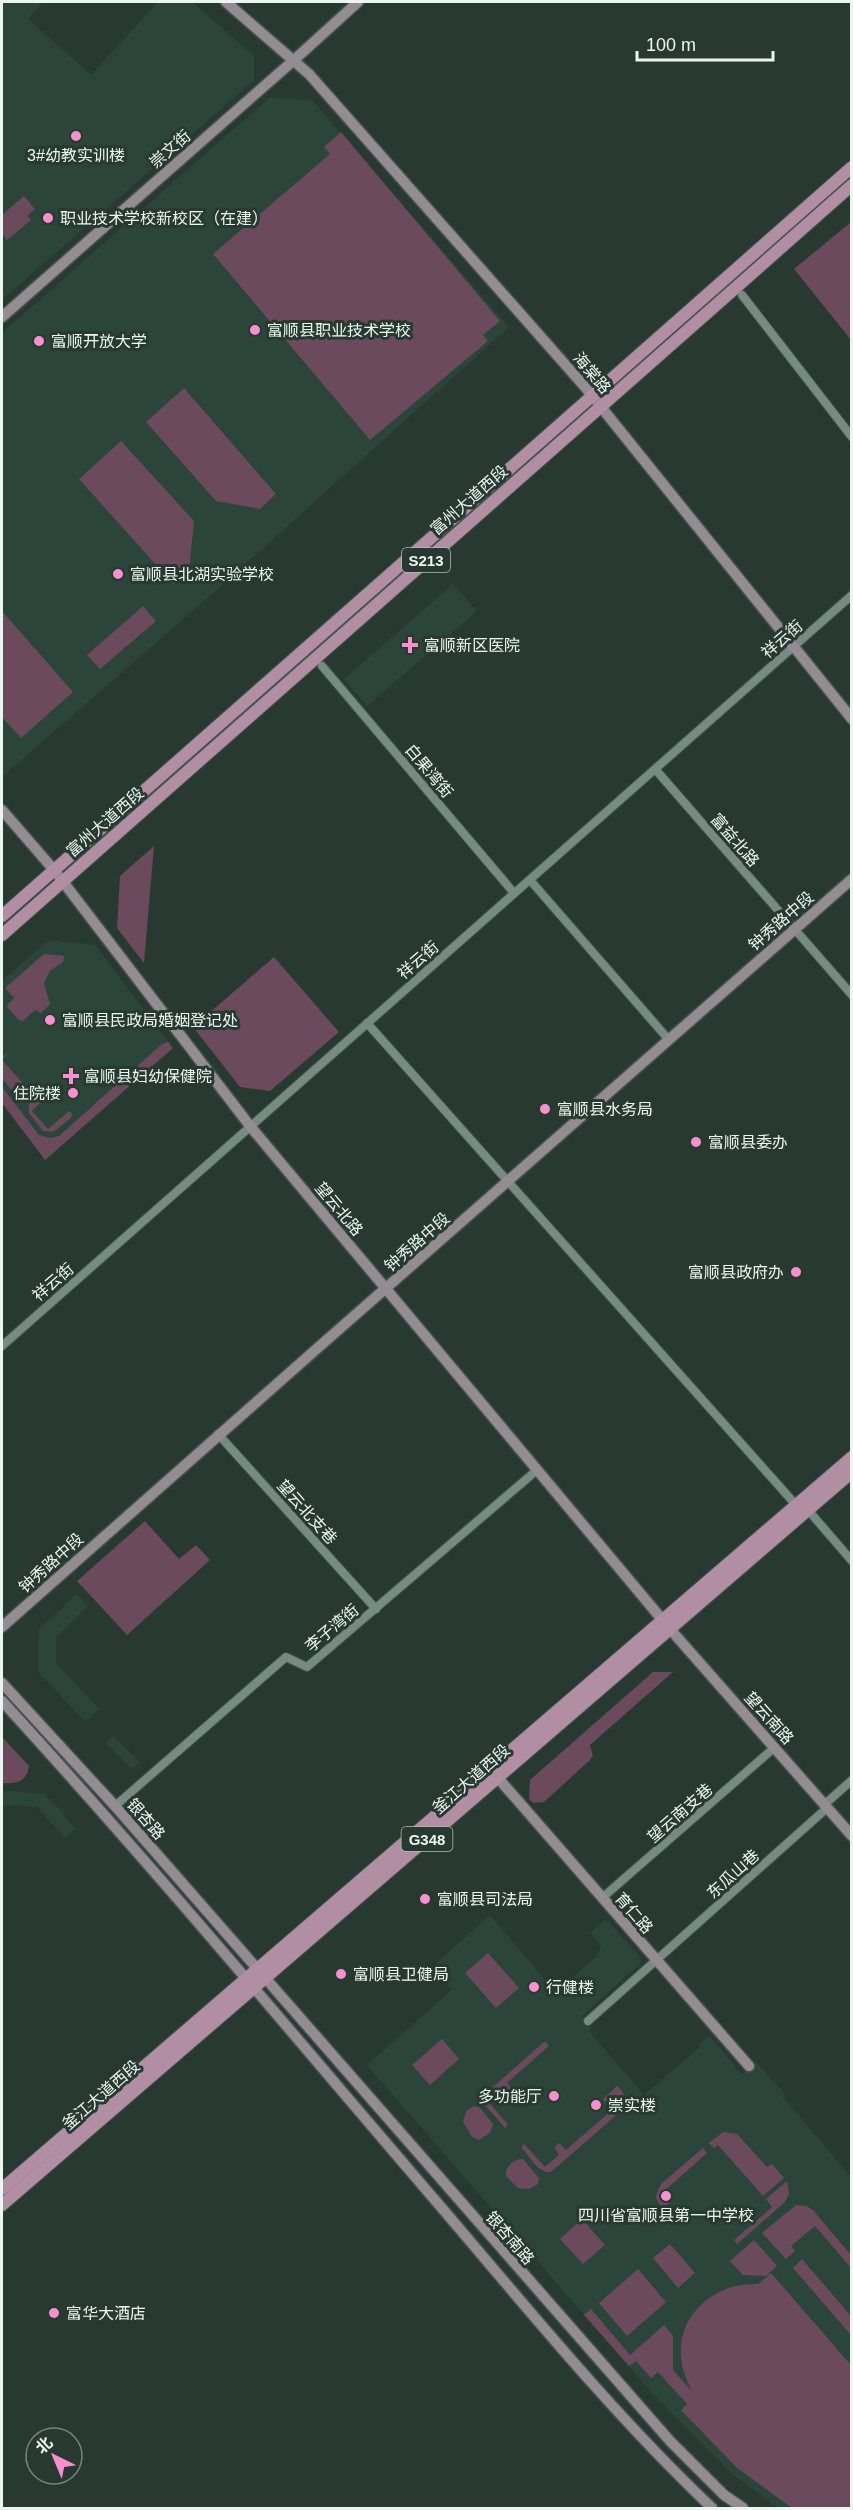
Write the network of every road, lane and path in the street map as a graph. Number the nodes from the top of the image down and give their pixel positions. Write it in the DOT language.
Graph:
graph roads {
  1 [pos="226,2"];
  2 [pos="358,2"];
  3 [pos="294,60"];
  4 [pos="852,166"];
  5 [pos="852,185"];
  6 [pos="742,295"];
  7 [pos="2,317"];
  8 [pos="592,396"];
  9 [pos="600,406"];
  10 [pos="852,437"];
  11 [pos="852,595"];
  12 [pos="792,648"];
  13 [pos="322,666"];
  14 [pos="852,719"];
  15 [pos="655,769"];
  16 [pos="2,810"];
  17 [pos="54,870"];
  18 [pos="530,879"];
  19 [pos="852,879"];
  20 [pos="63,881"];
  21 [pos="514,893"];
  22 [pos="2,916"];
  23 [pos="794,930"];
  24 [pos="2,935"];
  25 [pos="852,995"];
  26 [pos="367,1023"];
  27 [pos="669,1040"];
  28 [pos="250,1126"];
  29 [pos="508,1182"];
  30 [pos="386,1289"];
  31 [pos="2,1346"];
  32 [pos="218,1434"];
  33 [pos="852,1457"];
  34 [pos="537,1470"];
  35 [pos="852,1472"];
  36 [pos="796,1505"];
  37 [pos="808,1510"];
  38 [pos="852,1561"];
  39 [pos="376,1609"];
  40 [pos="666,1625"];
  41 [pos="2,1627"];
  42 [pos="2,1683"];
  43 [pos="2,1701"];
  44 [pos="775,1747"];
  45 [pos="498,1778"];
  46 [pos="852,1780"];
  47 [pos="115,1806"];
  48 [pos="826,1807"];
  49 [pos="852,1836"];
  50 [pos="602,1898"];
  51 [pos="656,1960"];
  52 [pos="260,1974"];
  53 [pos="249,1983"];
  54 [pos="588,2021"];
  55 [pos="749,2067"];
  56 [pos="2,2188"];
  57 [pos="2,2205"];
  58 [pos="712,2508"];
  59 [pos="743,2508"];
  1 -- 3 [label="street, 海棠路"];
  2 -- 3 [label="street, 崇文街"];
  3 -- 7 [label="street, 崇文街"];
  3 -- 8 [label="street, 海棠路"];
  4 -- 8 [label="main road, 富州大道西段 / S213"];
  5 -- 9 [label="main road, 富州大道西段 / S213"];
  6 -- 10 [label="street"];
  8 -- 9 [label="street, 海棠路"];
  8 -- 17 [label="main road, 富州大道西段 / S213"];
  9 -- 12 [label="street, 海棠路"];
  9 -- 20 [label="main road, 富州大道西段 / S213"];
  11 -- 12 [label="street, 祥云街"];
  12 -- 14 [label="street, 海棠路"];
  12 -- 15 [label="street, 祥云街"];
  13 -- 21 [label="street, 白果湾街"];
  15 -- 18 [label="street, 祥云街"];
  15 -- 23 [label="street, 富益北路"];
  16 -- 17 [label="street, 望云北路"];
  17 -- 20 [label="street, 望云北路"];
  17 -- 22 [label="main road, 富州大道西段 / S213"];
  18 -- 21 [label="street, 祥云街"];
  18 -- 27 [label="street"];
  19 -- 23 [label="street, 钟秀路中段"];
  20 -- 24 [label="main road, 富州大道西段 / S213"];
  20 -- 28 [label="street, 望云北路"];
  21 -- 26 [label="street, 祥云街"];
  23 -- 25 [label="street, 富益北路"];
  23 -- 27 [label="street, 钟秀路中段"];
  26 -- 28 [label="street, 祥云街"];
  26 -- 29 [label="street"];
  27 -- 29 [label="street, 钟秀路中段"];
  28 -- 30 [label="street, 望云北路"];
  28 -- 31 [label="street, 祥云街"];
  29 -- 30 [label="street, 钟秀路中段"];
  29 -- 36 [label="street"];
  30 -- 32 [label="street, 钟秀路中段"];
  30 -- 34 [label="street, 望云北路"];
  32 -- 39 [label="street, 望云北支巷"];
  32 -- 41 [label="street, 钟秀路中段"];
  33 -- 36 [label="main road, 釜江大道西段 / G348"];
  34 -- 39 [label="street, 李子湾街"];
  34 -- 40 [label="street, 望云北路"];
  35 -- 37 [label="main road, 釜江大道西段 / G348"];
  36 -- 40 [label="main road, 釜江大道西段 / G348"];
  37 -- 38 [label="street"];
  37 -- 40 [label="main road, 釜江大道西段 / G348"];
  39 -- 47 [label="street, 李子湾街"];
  40 -- 44 [label="street, 望云南路"];
  40 -- 45 [label="main road, 釜江大道西段 / G348"];
  40 -- 52 [label="main road, 釜江大道西段 / G348"];
  42 -- 47 [label="street, 银杏路"];
  43 -- 53 [label="street, 银杏路"];
  44 -- 48 [label="street, 望云南路"];
  44 -- 50 [label="street, 望云南支巷"];
  45 -- 50 [label="street, 育仁路"];
  45 -- 52 [label="main road, 釜江大道西段 / G348"];
  46 -- 48 [label="street, 东瓜山巷"];
  47 -- 52 [label="street, 银杏路"];
  48 -- 49 [label="street, 望云南路"];
  48 -- 51 [label="street, 东瓜山巷"];
  50 -- 51 [label="street, 育仁路"];
  51 -- 54 [label="street, 东瓜山巷"];
  51 -- 55 [label="street, 育仁路"];
  52 -- 53 [label="main road, 釜江大道西段 / G348"];
  52 -- 59 [label="street, 银杏南路"];
  53 -- 56 [label="main road, 釜江大道西段 / G348"];
  53 -- 57 [label="main road, 釜江大道西段 / G348"];
  53 -- 58 [label="street, 银杏南路"];
}
